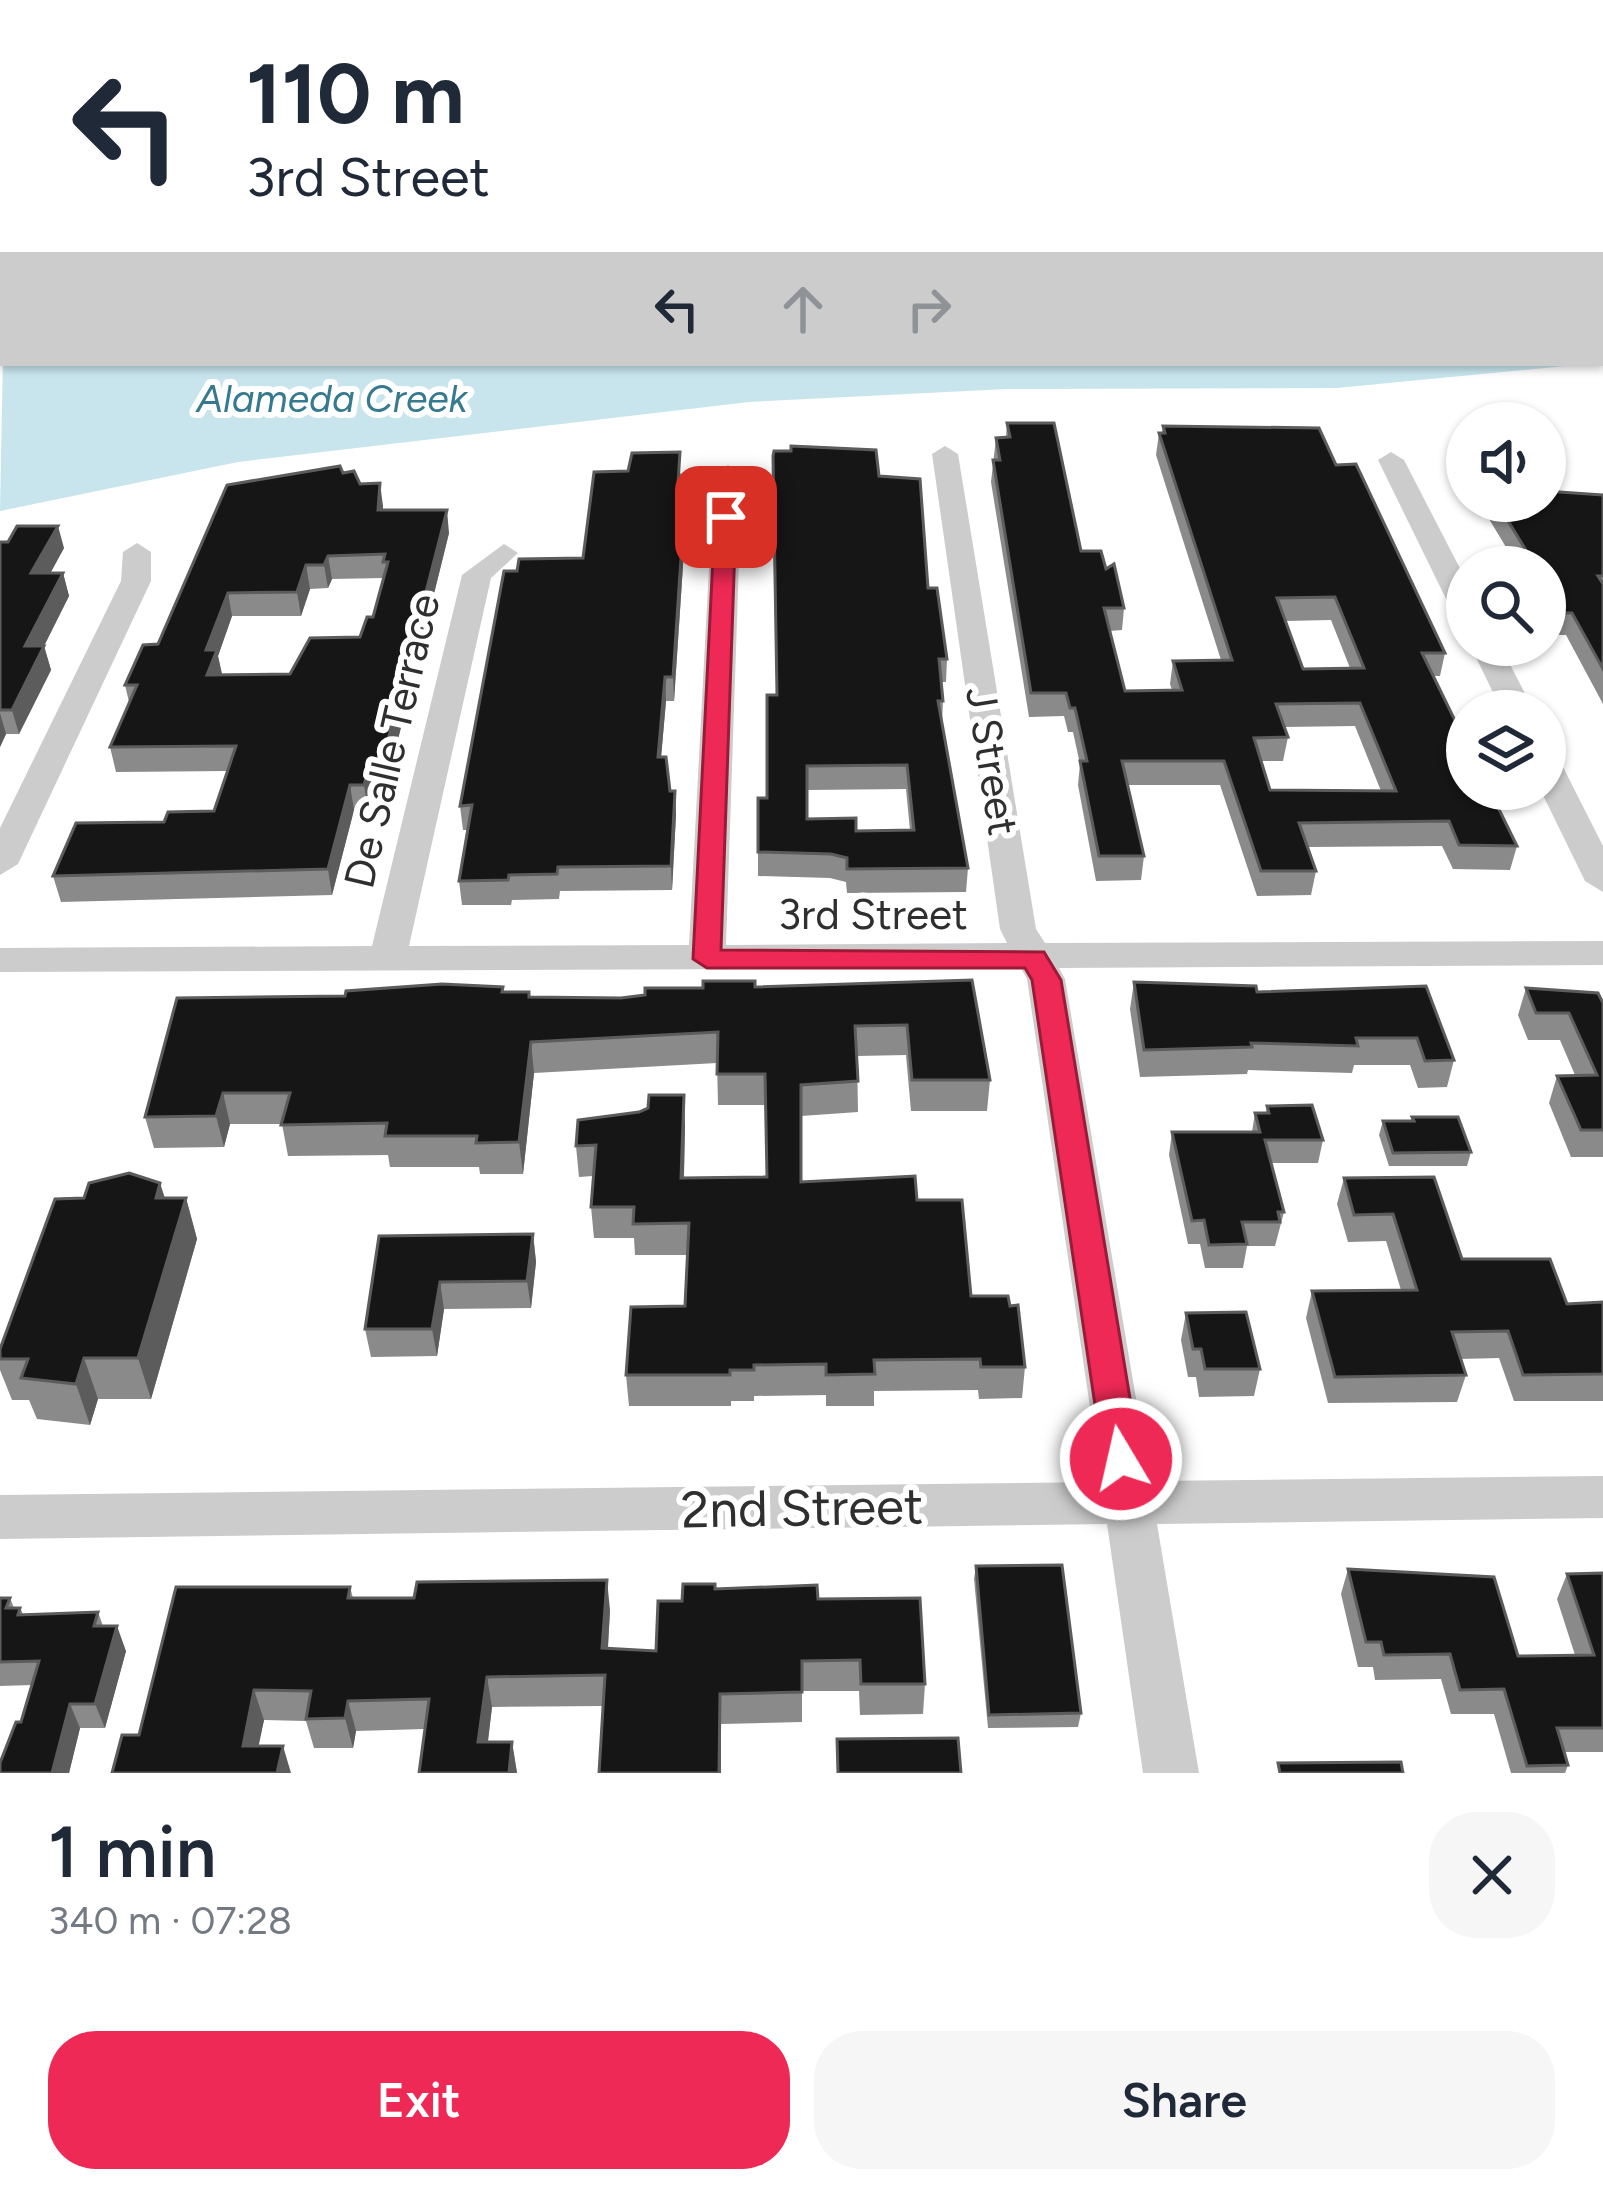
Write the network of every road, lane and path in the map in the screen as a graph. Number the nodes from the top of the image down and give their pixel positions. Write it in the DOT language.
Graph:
graph roads {
  1 [pos="945,454"];
  2 [pos="1391,460"];
  3 [pos="728,472"];
  4 [pos="137,552"];
  5 [pos="504,553"];
  6 [pos="1446,569"];
  7 [pos="1566,807"];
  8 [pos="0,864"];
  9 [pos="1603,881"];
  10 [pos="1603,953"];
  11 [pos="707,959"];
  12 [pos="1034,959"];
  13 [pos="0,960"];
  14 [pos="387,960"];
  15 [pos="1603,1497"];
  16 [pos="1128,1504"];
  17 [pos="0,1517"];
  18 [pos="1171,1773"];
  1 -- 12 [label="street, J Street"];
  2 -- 6 [label="street"];
  3 -- 11 [label="street"];
  4 -- 8 [label="street"];
  5 -- 14 [label="street, De Salle Terrace"];
  7 -- 9 [label="street"];
  10 -- 12 [label="street, 3rd Street"];
  11 -- 12 [label="street, 3rd Street"];
  11 -- 14 [label="street, 3rd Street"];
  12 -- 16 [label="street, J Street"];
  13 -- 14 [label="street, 3rd Street"];
  15 -- 16 [label="street, 2nd Street"];
  16 -- 17 [label="street, 2nd Street"];
  16 -- 18 [label="street, J Street"];
}
